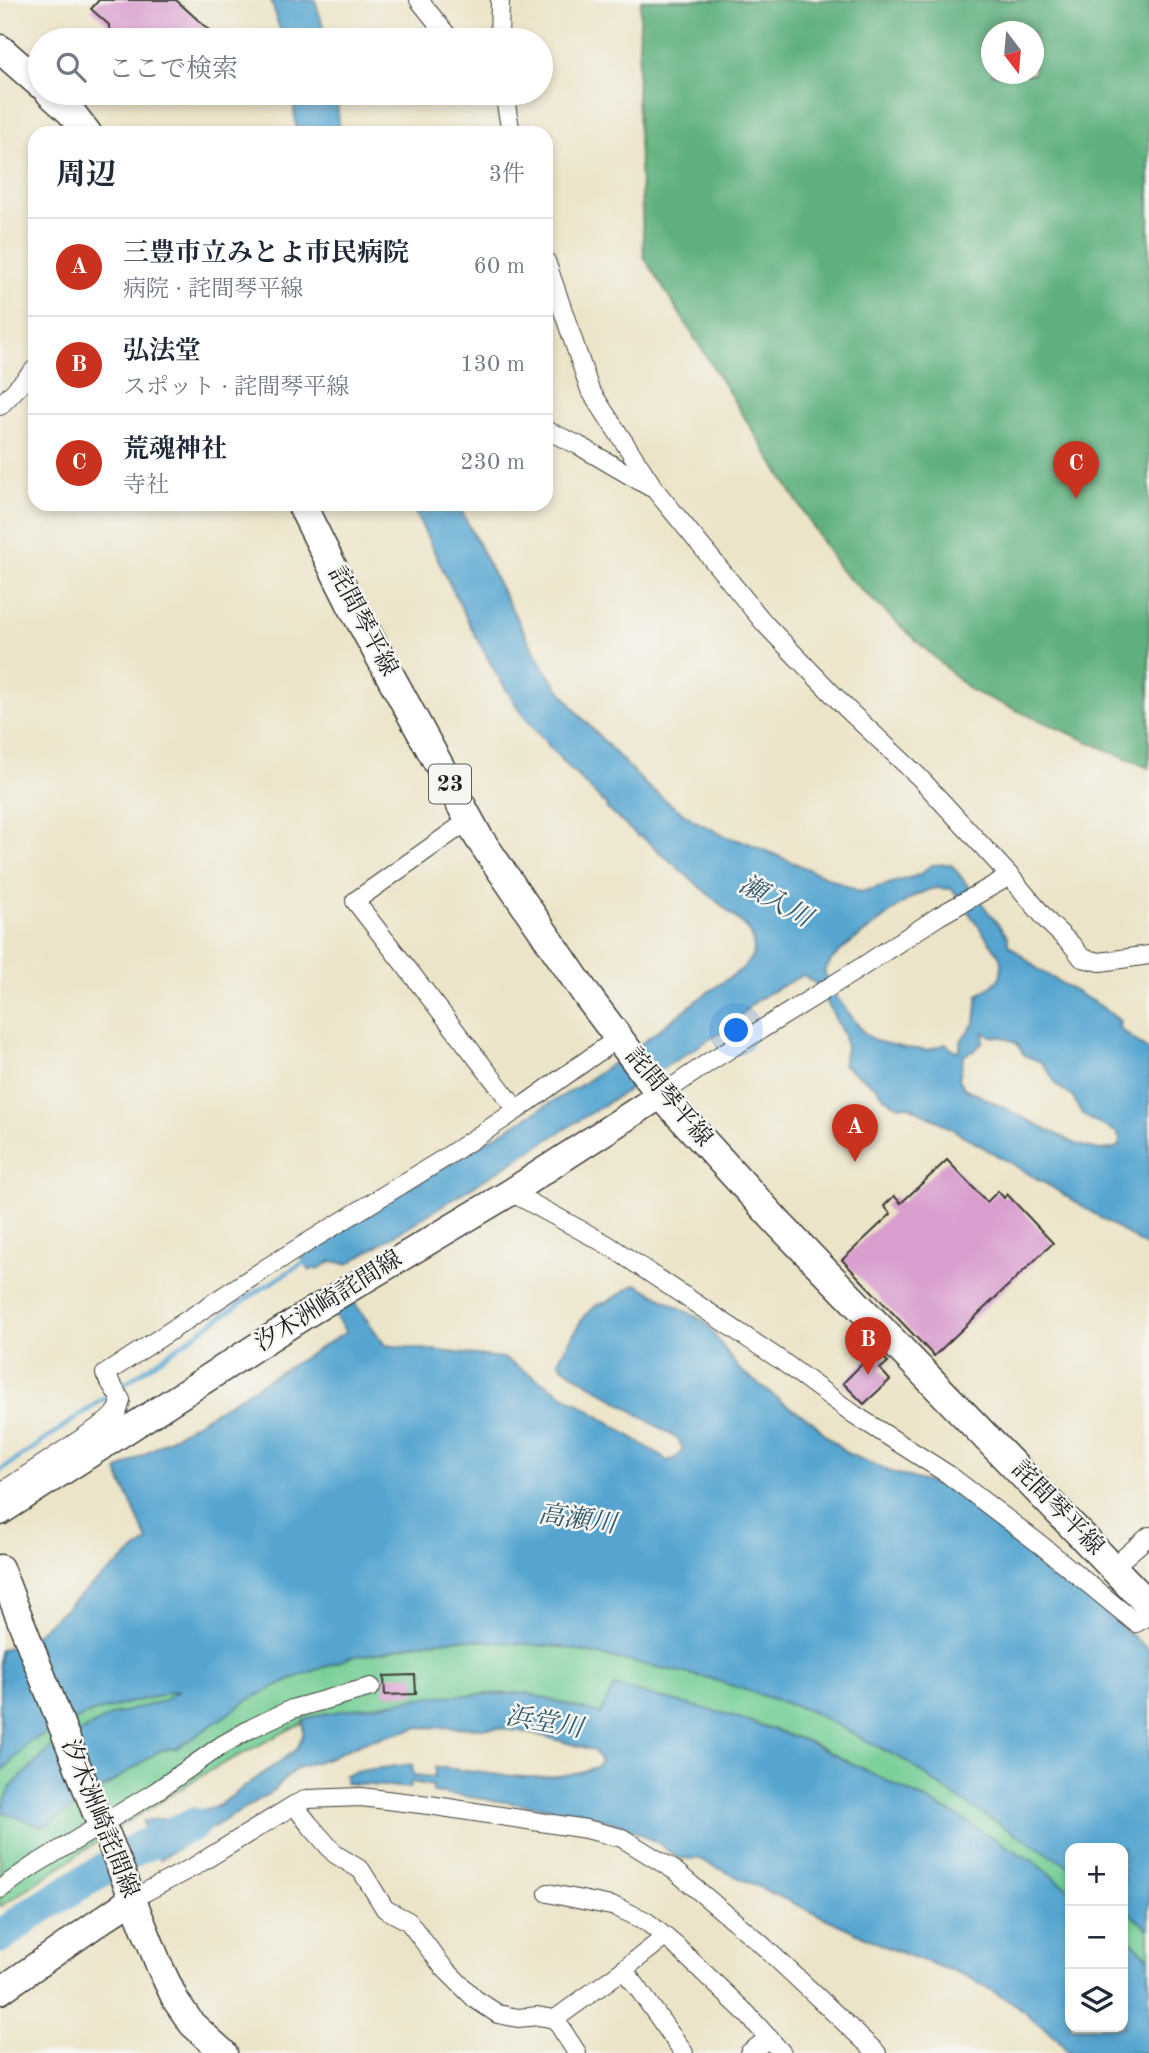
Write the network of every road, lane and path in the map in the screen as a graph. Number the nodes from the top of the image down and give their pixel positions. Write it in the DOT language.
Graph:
graph roads {
  1 [pos="419,0"];
  2 [pos="500,0"];
  3 [pos="441,28"];
  4 [pos="499,28"];
  5 [pos="0,49"];
  6 [pos="28,74"];
  7 [pos="63,105"];
  8 [pos="64,105"];
  9 [pos="506,105"];
  10 [pos="81,126"];
  11 [pos="89,126"];
  12 [pos="510,126"];
  13 [pos="553,282"];
  14 [pos="28,376"];
  15 [pos="0,406"];
  16 [pos="553,433"];
  17 [pos="656,491"];
  18 [pos="304,511"];
  19 [pos="469,820"];
  20 [pos="1010,876"];
  21 [pos="1149,955"];
  22 [pos="622,1043"];
  23 [pos="657,1091"];
  24 [pos="517,1110"];
  25 [pos="512,1192"];
  26 [pos="0,1493"];
  27 [pos="0,1513"];
  28 [pos="1149,1536"];
  29 [pos="1113,1567"];
  30 [pos="0,1568"];
  31 [pos="1149,1605"];
  32 [pos="1149,1616"];
  33 [pos="371,1687"];
  34 [pos="294,1805"];
  35 [pos="102,1826"];
  36 [pos="0,1889"];
  37 [pos="548,1893"];
  38 [pos="132,1899"];
  39 [pos="665,1937"];
  40 [pos="623,1970"];
  41 [pos="0,1991"];
  42 [pos="555,2020"];
  43 [pos="769,2038"];
  44 [pos="224,2053"];
  45 [pos="577,2053"];
  46 [pos="684,2053"];
  47 [pos="749,2053"];
  48 [pos="782,2053"];
  49 [pos="877,2053"];
  1 -- 3 [label="street"];
  2 -- 4 [label="street"];
  5 -- 6 [label="main road"];
  7 -- 10 [label="main road"];
  8 -- 11 [label="street"];
  9 -- 12 [label="street"];
  13 -- 17 [label="street"];
  14 -- 15 [label="street"];
  16 -- 17 [label="street"];
  17 -- 20 [label="street"];
  18 -- 19 [label="main road, 詫間琴平線 / 23"];
  19 -- 22 [label="main road, 詫間琴平線 / 23"];
  19 -- 24 [label="street"];
  20 -- 21 [label="street"];
  20 -- 23 [label="street"];
  22 -- 23 [label="main road, 詫間琴平線 / 23"];
  22 -- 24 [label="street"];
  23 -- 25 [label="main road, 汐木洲崎詫間線"];
  23 -- 29 [label="main road, 詫間琴平線 / 23"];
  24 -- 26 [label="street"];
  25 -- 27 [label="main road, 汐木洲崎詫間線"];
  25 -- 32 [label="street"];
  28 -- 29 [label="street"];
  29 -- 31 [label="main road, 詫間琴平線 / 23"];
  30 -- 35 [label="main road, 汐木洲崎詫間線"];
  33 -- 35 [label="street"];
  34 -- 38 [label="street"];
  34 -- 42 [label="street"];
  34 -- 49 [label="street"];
  35 -- 36 [label="street"];
  35 -- 38 [label="main road, 汐木洲崎詫間線"];
  37 -- 39 [label="street"];
  38 -- 41 [label="main road"];
  38 -- 44 [label="main road, 汐木洲崎詫間線"];
  39 -- 40 [label="street"];
  39 -- 43 [label="street"];
  40 -- 42 [label="street"];
  40 -- 46 [label="street"];
  42 -- 45 [label="street"];
  43 -- 47 [label="street"];
  43 -- 48 [label="street"];
}
